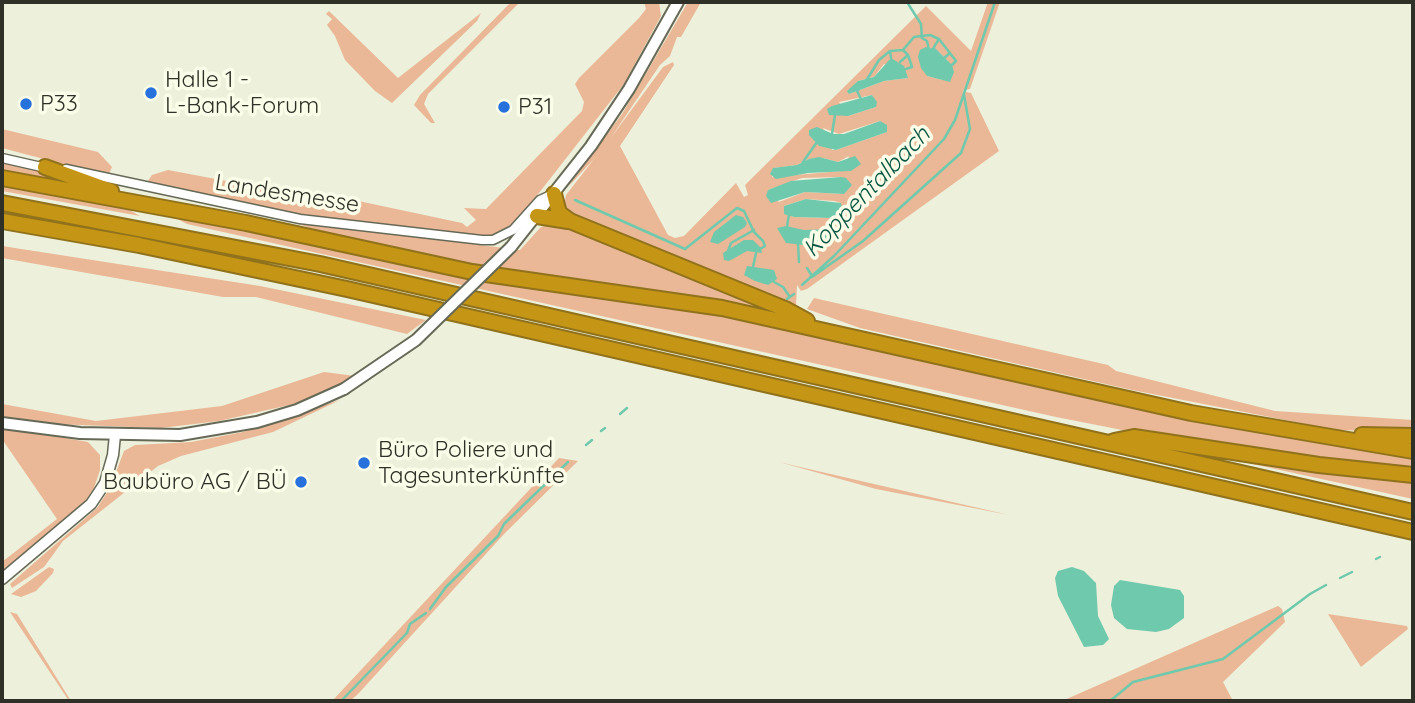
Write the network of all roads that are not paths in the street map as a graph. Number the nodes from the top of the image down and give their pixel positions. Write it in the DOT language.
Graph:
graph roads {
  1 [pos="678,2"];
  2 [pos="2,158"];
  3 [pos="45,167"];
  4 [pos="2,178"];
  5 [pos="554,194"];
  6 [pos="131,200"];
  7 [pos="2,203"];
  8 [pos="537,216"];
  9 [pos="2,221"];
  10 [pos="569,221"];
  11 [pos="823,330"];
  12 [pos="2,423"];
  13 [pos="115,435"];
  14 [pos="1413,436"];
  15 [pos="1325,438"];
  16 [pos="1109,442"];
  17 [pos="1413,451"];
  18 [pos="1413,475"];
  19 [pos="1413,512"];
  20 [pos="1413,532"];
  21 [pos="2,579"];
  1 -- 5 [label="main road"];
  2 -- 3 [label="street, Landesmesse"];
  3 -- 5 [label="street, Landesmesse"];
  3 -- 6 [label="highway"];
  4 -- 6 [label="highway"];
  5 -- 8 [label="main road"];
  5 -- 10 [label="highway"];
  6 -- 11 [label="highway"];
  7 -- 16 [label="highway"];
  8 -- 10 [label="highway"];
  8 -- 13 [label="main road, bridge"];
  9 -- 20 [label="highway"];
  10 -- 11 [label="highway"];
  11 -- 15 [label="highway"];
  12 -- 13 [label="main road"];
  13 -- 21 [label="street"];
  14 -- 15 [label="highway"];
  15 -- 17 [label="highway"];
  16 -- 18 [label="highway"];
  16 -- 19 [label="highway"];
}
